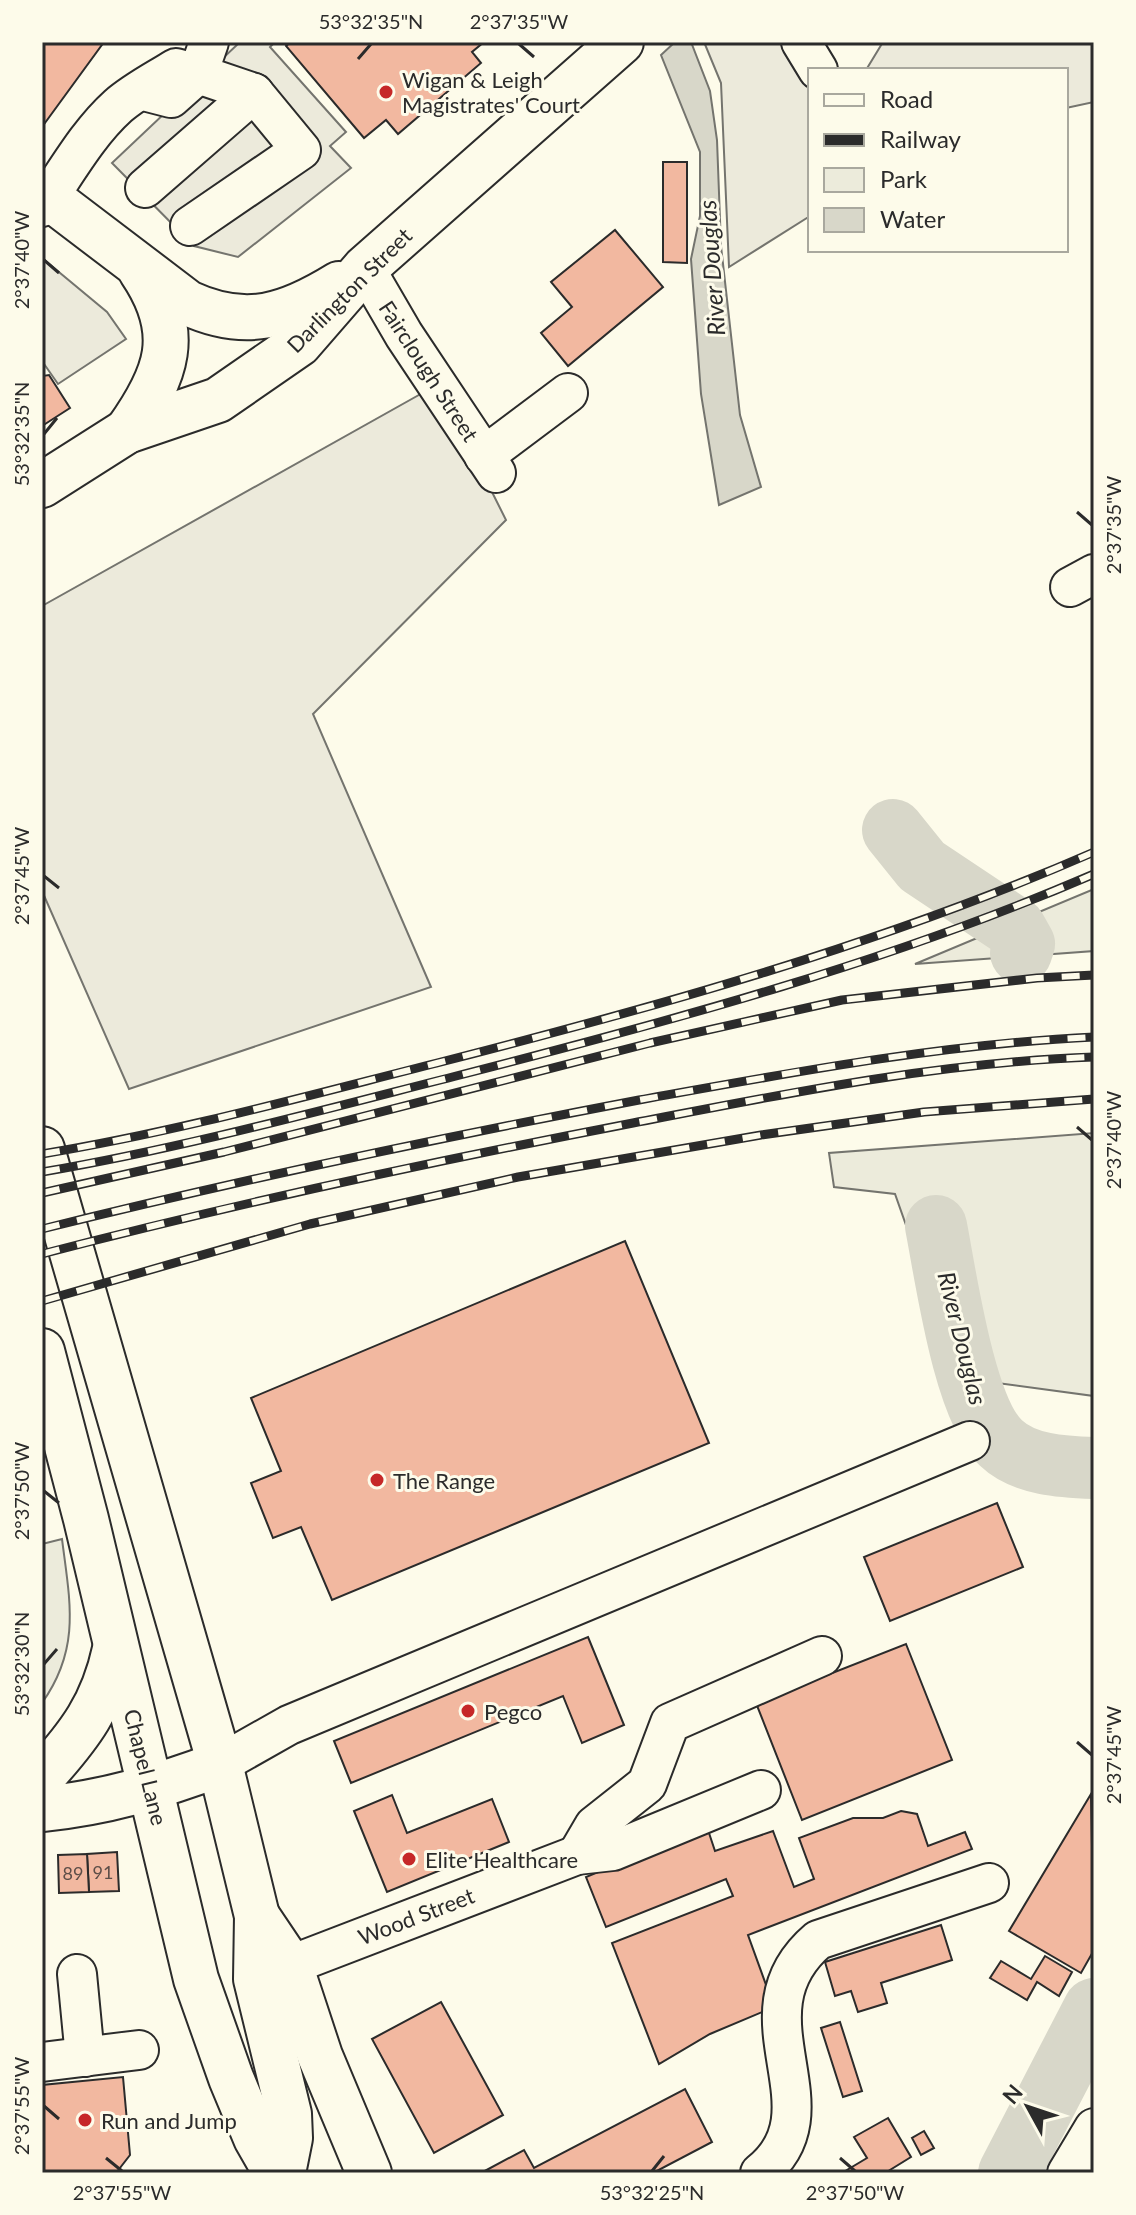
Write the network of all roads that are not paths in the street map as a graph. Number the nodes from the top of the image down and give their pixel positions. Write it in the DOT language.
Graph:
graph roads {
  1 [pos="621,42"];
  2 [pos="204,58"];
  3 [pos="254,93"];
  4 [pos="145,188"];
  5 [pos="44,199"];
  6 [pos="190,226"];
  7 [pos="133,259"];
  8 [pos="365,268"];
  9 [pos="568,393"];
  10 [pos="127,431"];
  11 [pos="42,485"];
  12 [pos="42,1149"];
  13 [pos="42,1351"];
  14 [pos="970,1441"];
  15 [pos="115,1648"];
  16 [pos="822,1656"];
  17 [pos="220,1764"];
  18 [pos="42,1777"];
  19 [pos="152,1789"];
  20 [pos="761,1790"];
  21 [pos="42,1809"];
  22 [pos="577,1855"];
  23 [pos="989,1883"];
  24 [pos="273,1972"];
  25 [pos="77,1974"];
  26 [pos="139,2050"];
  27 [pos="85,2057"];
  28 [pos="42,2062"];
  29 [pos="1094,2128"];
  30 [pos="276,2173"];
  31 [pos="283,2173"];
  32 [pos="369,2173"];
  33 [pos="760,2173"];
  34 [pos="1067,2173"];
  1 -- 8 [label="highway, Darlington Street"];
  2 -- 3 [label="street"];
  2 -- 5 [label="street"];
  3 -- 4 [label="street"];
  3 -- 6 [label="street"];
  5 -- 7 [label="highway"];
  7 -- 8 [label="highway"];
  7 -- 10 [label="highway"];
  8 -- 9 [label="street, Fairclough Street"];
  8 -- 10 [label="highway, Darlington Street"];
  10 -- 11 [label="highway, Darlington Street"];
  12 -- 17 [label="highway"];
  13 -- 15 [label="highway, Chapel Lane"];
  14 -- 17 [label="street"];
  15 -- 18 [label="highway"];
  15 -- 19 [label="highway, Chapel Lane"];
  16 -- 22 [label="street"];
  17 -- 19 [label="highway"];
  17 -- 24 [label="highway"];
  19 -- 21 [label="highway"];
  19 -- 30 [label="highway, Chapel Lane"];
  20 -- 22 [label="street, Wood Street"];
  22 -- 24 [label="street, Wood Street"];
  23 -- 33 [label="street"];
  24 -- 31 [label="highway"];
  24 -- 32 [label="highway"];
  25 -- 27 [label="street"];
  26 -- 27 [label="street"];
  27 -- 28 [label="street"];
  29 -- 34 [label="street"];
}
